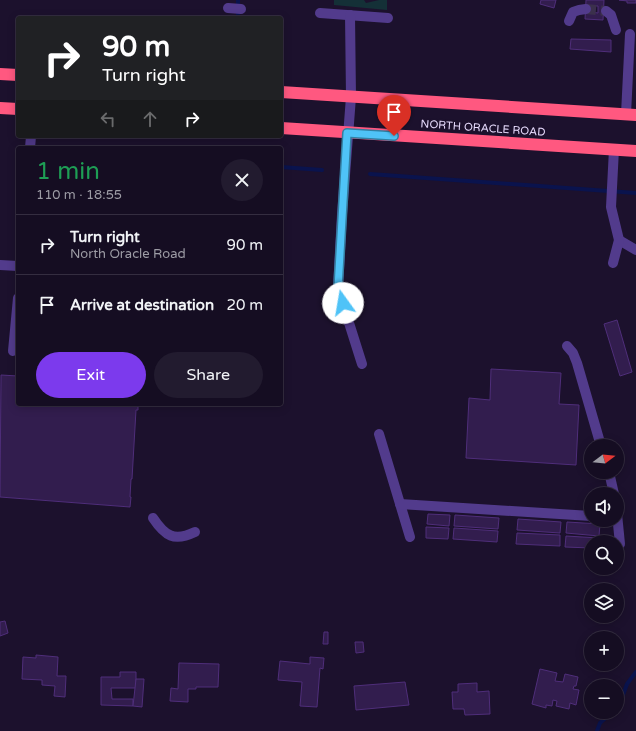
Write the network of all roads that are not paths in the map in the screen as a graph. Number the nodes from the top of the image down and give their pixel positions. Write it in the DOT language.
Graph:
graph roads {
  1 [pos="228,8"];
  2 [pos="241,9"];
  3 [pos="586,9"];
  4 [pos="606,11"];
  5 [pos="320,13"];
  6 [pos="350,15"];
  7 [pos="388,18"];
  8 [pos="569,21"];
  9 [pos="616,30"];
  10 [pos="630,34"];
  11 [pos="0,74"];
  12 [pos="16,75"];
  13 [pos="283,92"];
  14 [pos="351,98"];
  15 [pos="0,108"];
  16 [pos="16,109"];
  17 [pos="631,115"];
  18 [pos="283,128"];
  19 [pos="347,133"];
  20 [pos="614,150"];
  21 [pos="636,151"];
  22 [pos="619,240"];
  23 [pos="636,250"];
  24 [pos="613,263"];
  25 [pos="0,265"];
  26 [pos="16,266"];
  27 [pos="16,319"];
  28 [pos="567,346"];
  29 [pos="13,351"];
  30 [pos="362,364"];
  31 [pos="379,434"];
  32 [pos="599,439"];
  33 [pos="400,504"];
  34 [pos="584,516"];
  35 [pos="153,518"];
  36 [pos="195,532"];
  37 [pos="410,538"];
  1 -- 2 [label="lane"];
  3 -- 8 [label="lane"];
  4 -- 9 [label="lane"];
  5 -- 6 [label="lane"];
  6 -- 7 [label="lane"];
  6 -- 14 [label="lane"];
  10 -- 17 [label="lane"];
  11 -- 12 [label="highway"];
  13 -- 14 [label="highway, NORTH ORACLE ROAD"];
  14 -- 17 [label="highway, NORTH ORACLE ROAD"];
  14 -- 19 [label="lane"];
  15 -- 16 [label="highway"];
  18 -- 19 [label="highway, NORTH ORACLE ROAD"];
  19 -- 20 [label="highway, NORTH ORACLE ROAD"];
  19 -- 30 [label="lane"];
  20 -- 21 [label="highway, NORTH ORACLE ROAD"];
  20 -- 22 [label="lane"];
  22 -- 23 [label="lane"];
  22 -- 24 [label="lane"];
  25 -- 26 [label="lane"];
  27 -- 29 [label="lane"];
  28 -- 32 [label="lane"];
  31 -- 33 [label="lane"];
  33 -- 34 [label="lane"];
  33 -- 37 [label="lane"];
  35 -- 36 [label="lane"];
}
